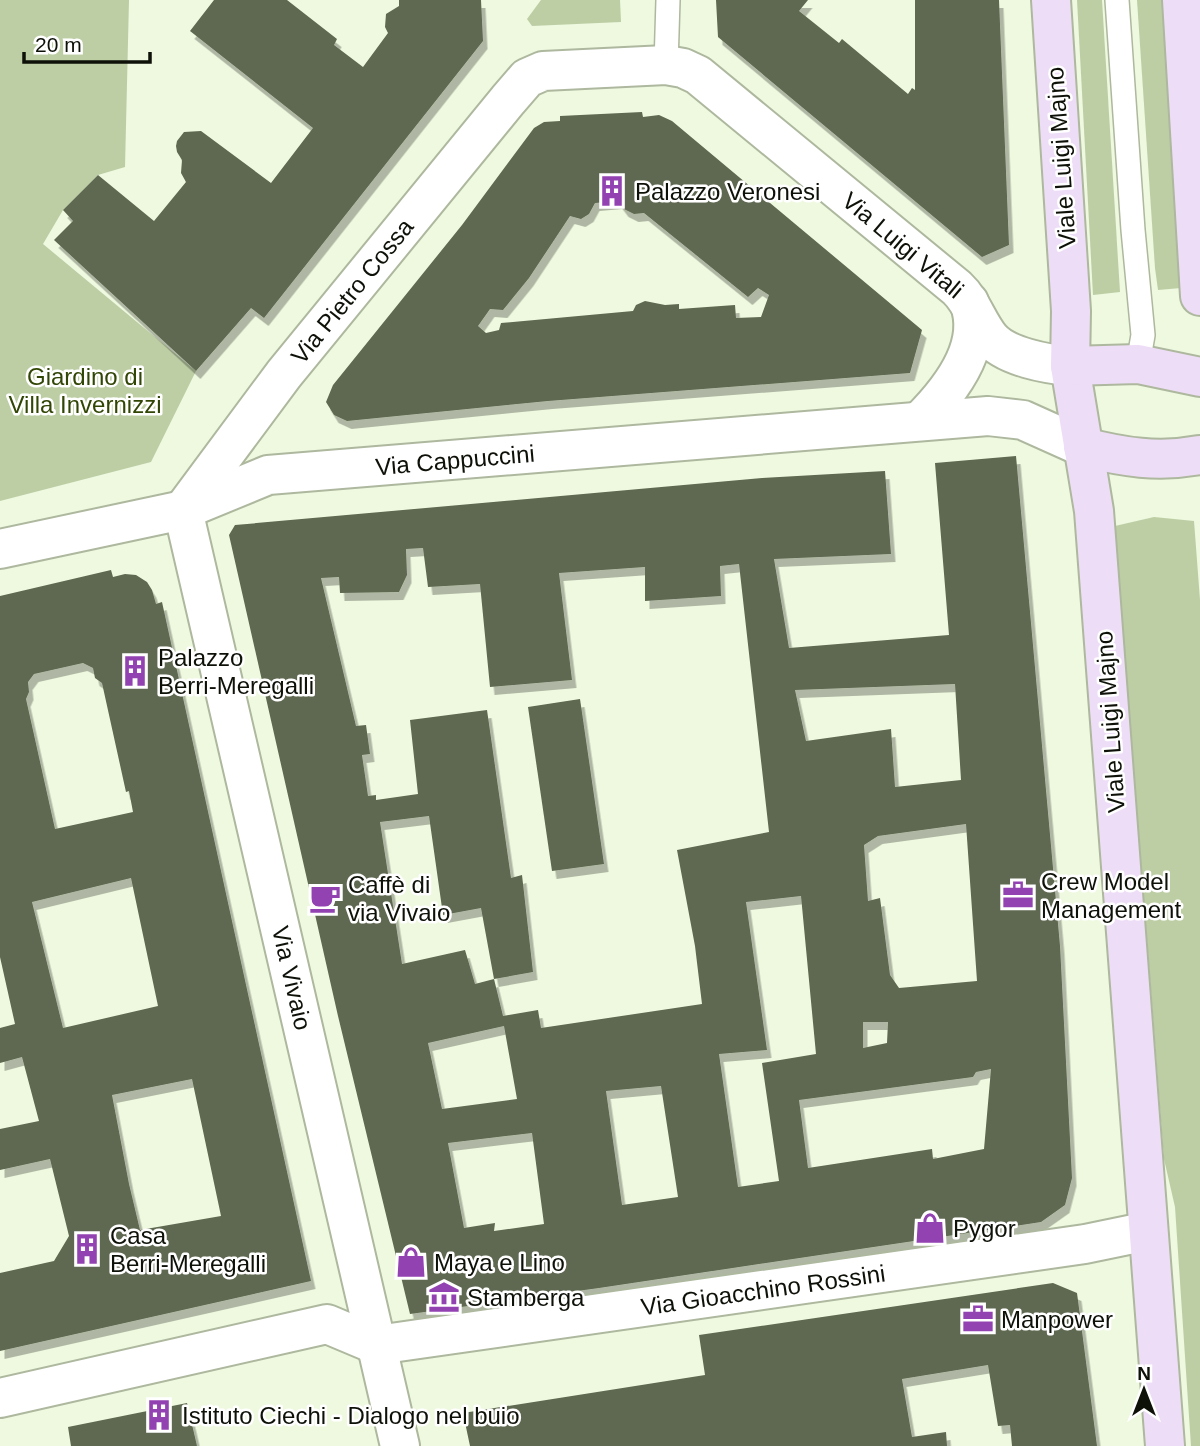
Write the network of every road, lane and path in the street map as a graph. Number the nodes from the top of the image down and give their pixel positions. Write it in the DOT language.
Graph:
graph roads {
  1 [pos="668,0"];
  2 [pos="1051,0"];
  3 [pos="1117,0"];
  4 [pos="1182,0"];
  5 [pos="666,65"];
  6 [pos="1200,296"];
  7 [pos="969,302"];
  8 [pos="1138,363"];
  9 [pos="1070,366"];
  10 [pos="1200,377"];
  11 [pos="920,421"];
  12 [pos="1083,447"];
  13 [pos="1200,455"];
  14 [pos="183,510"];
  15 [pos="0,549"];
  16 [pos="1148,1231"];
  17 [pos="377,1345"];
  18 [pos="0,1398"];
  19 [pos="400,1446"];
  20 [pos="1165,1446"];
  1 -- 5 [label="lane"];
  2 -- 9 [label="main road, Viale Luigi Majno"];
  3 -- 8 [label="lane"];
  4 -- 6 [label="main road"];
  5 -- 7 [label="street, Via Luigi Vitali"];
  5 -- 14 [label="street, Via Pietro Cossa"];
  7 -- 9 [label="street, Via Luigi Vitali"];
  7 -- 11 [label="street"];
  8 -- 9 [label="main road"];
  8 -- 10 [label="main road"];
  9 -- 12 [label="main road, Viale Luigi Majno"];
  11 -- 12 [label="street, Via Cappuccini"];
  11 -- 14 [label="street, Via Cappuccini"];
  12 -- 13 [label="main road"];
  12 -- 16 [label="main road, Viale Luigi Majno"];
  14 -- 15 [label="street, Via Cappuccini"];
  14 -- 17 [label="street, Via Vivaio"];
  16 -- 17 [label="street, Via Gioacchino Rossini"];
  16 -- 20 [label="main road, Viale Luigi Majno"];
  17 -- 18 [label="street"];
  17 -- 19 [label="street, Via Vivaio"];
}
